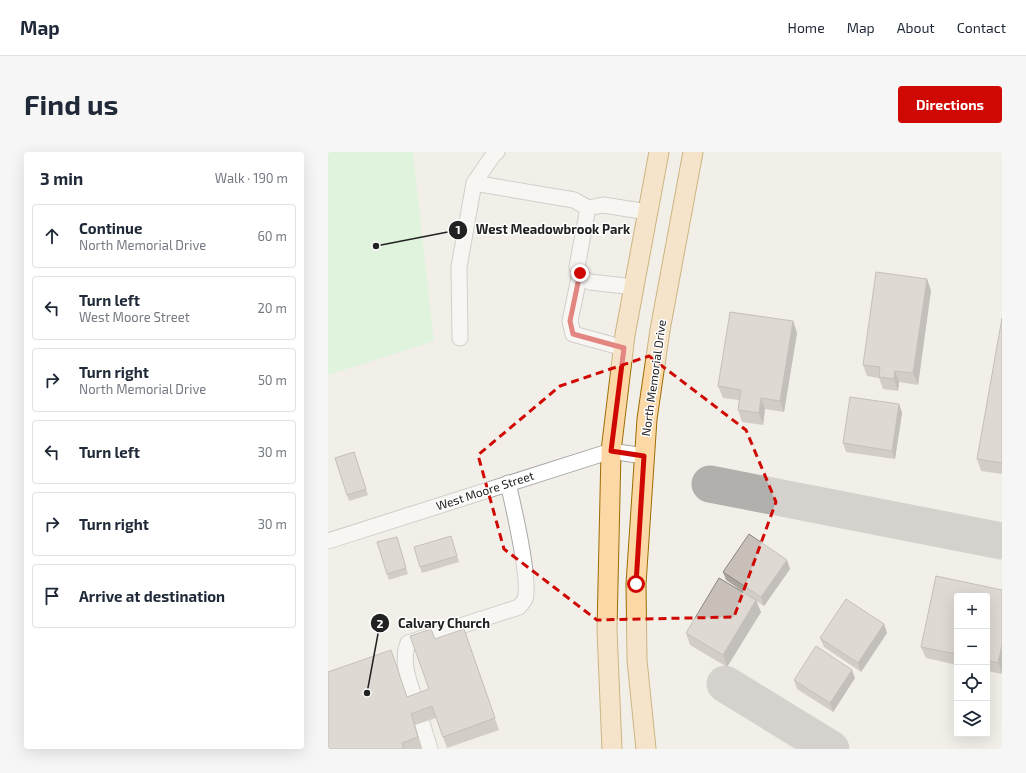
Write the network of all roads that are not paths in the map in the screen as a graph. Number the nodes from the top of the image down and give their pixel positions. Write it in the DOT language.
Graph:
graph roads {
  1 [pos="497,152"];
  2 [pos="659,152"];
  3 [pos="694,152"];
  4 [pos="474,183"];
  5 [pos="588,208"];
  6 [pos="648,212"];
  7 [pos="580,273"];
  8 [pos="634,287"];
  9 [pos="460,338"];
  10 [pos="624,348"];
  11 [pos="611,451"];
  12 [pos="644,456"];
  13 [pos="508,484"];
  14 [pos="328,541"];
  15 [pos="417,706"];
  16 [pos="422,723"];
  17 [pos="430,749"];
  18 [pos="612,749"];
  19 [pos="646,749"];
  1 -- 4 [label="street"];
  2 -- 6 [label="main road"];
  3 -- 12 [label="main road, North Memorial Drive"];
  4 -- 5 [label="street"];
  4 -- 9 [label="street"];
  5 -- 6 [label="street"];
  5 -- 7 [label="street"];
  6 -- 8 [label="main road"];
  7 -- 8 [label="street"];
  7 -- 10 [label="street"];
  8 -- 10 [label="main road"];
  10 -- 11 [label="main road"];
  11 -- 12 [label="street, West Moore Street"];
  11 -- 13 [label="street, West Moore Street"];
  11 -- 18 [label="main road"];
  12 -- 19 [label="main road, North Memorial Drive"];
  13 -- 14 [label="street, West Moore Street"];
  13 -- 15 [label="street"];
  16 -- 17 [label="street"];
}
